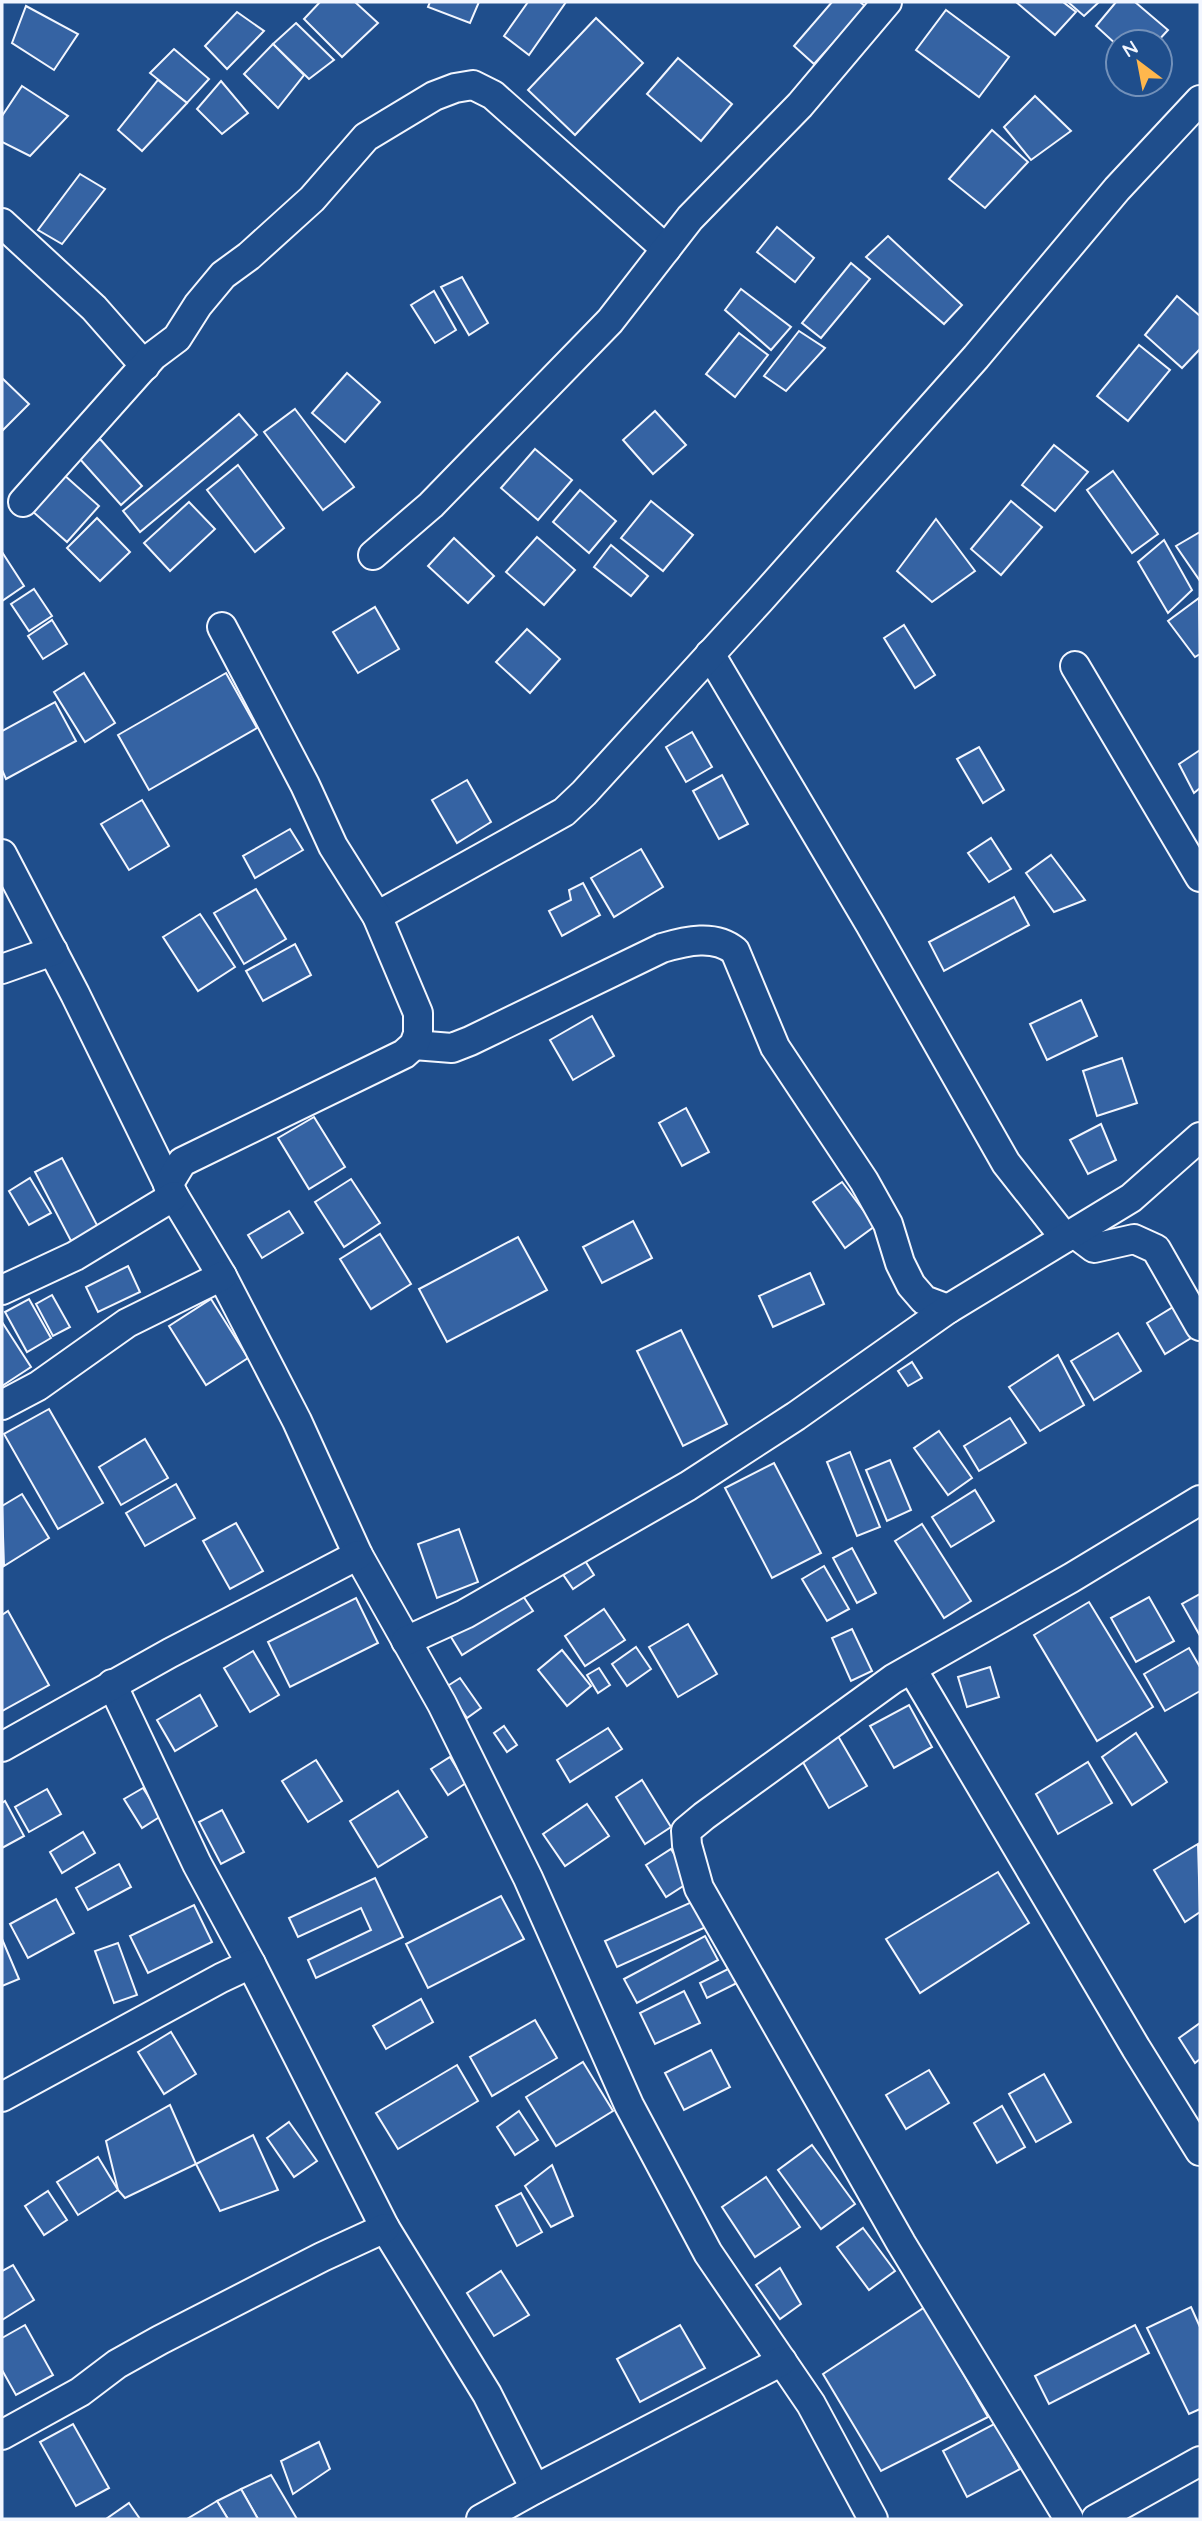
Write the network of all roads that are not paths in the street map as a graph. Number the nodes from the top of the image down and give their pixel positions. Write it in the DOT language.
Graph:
graph roads {
  1 [pos="887,2"];
  2 [pos="1200,100"];
  3 [pos="2,223"];
  4 [pos="666,249"];
  5 [pos="145,366"];
  6 [pos="23,502"];
  7 [pos="373,555"];
  8 [pos="222,627"];
  9 [pos="710,654"];
  10 [pos="1074,666"];
  11 [pos="2,854"];
  12 [pos="1200,877"];
  13 [pos="377,916"];
  14 [pos="52,951"];
  15 [pos="2,969"];
  16 [pos="414,1045"];
  17 [pos="1200,1137"];
  18 [pos="170,1175"];
  19 [pos="1070,1235"];
  20 [pos="222,1276"];
  21 [pos="2,1290"];
  22 [pos="947,1309"];
  23 [pos="1200,1326"];
  24 [pos="2,1405"];
  25 [pos="1200,1500"];
  26 [pos="358,1555"];
  27 [pos="406,1642"];
  28 [pos="912,1669"];
  29 [pos="112,1684"];
  30 [pos="2,1746"];
  31 [pos="251,1964"];
  32 [pos="2,2097"];
  33 [pos="1200,2151"];
  34 [pos="385,2228"];
  35 [pos="782,2361"];
  36 [pos="2,2435"];
  37 [pos="1200,2461"];
  38 [pos="535,2488"];
  39 [pos="481,2519"];
  40 [pos="873,2519"];
  41 [pos="1069,2519"];
  42 [pos="1096,2519"];
  1 -- 4 [label="street"];
  2 -- 9 [label="street"];
  3 -- 5 [label="street"];
  4 -- 5 [label="street"];
  4 -- 7 [label="street"];
  5 -- 6 [label="street"];
  8 -- 13 [label="street"];
  9 -- 13 [label="street"];
  9 -- 19 [label="street"];
  10 -- 12 [label="street"];
  11 -- 14 [label="street"];
  13 -- 16 [label="street"];
  14 -- 15 [label="street"];
  14 -- 18 [label="street"];
  16 -- 18 [label="street"];
  16 -- 22 [label="street"];
  17 -- 19 [label="street"];
  18 -- 20 [label="street"];
  18 -- 21 [label="street"];
  19 -- 22 [label="street"];
  19 -- 23 [label="street"];
  20 -- 24 [label="street"];
  20 -- 26 [label="street"];
  22 -- 27 [label="street"];
  25 -- 28 [label="street"];
  26 -- 27 [label="street"];
  26 -- 29 [label="street"];
  27 -- 35 [label="street"];
  28 -- 33 [label="street"];
  28 -- 41 [label="street"];
  29 -- 30 [label="street"];
  29 -- 31 [label="street"];
  31 -- 32 [label="street"];
  31 -- 34 [label="street"];
  34 -- 36 [label="street"];
  34 -- 38 [label="street"];
  35 -- 38 [label="street"];
  35 -- 40 [label="street"];
  37 -- 42 [label="street"];
  38 -- 39 [label="street"];
}
